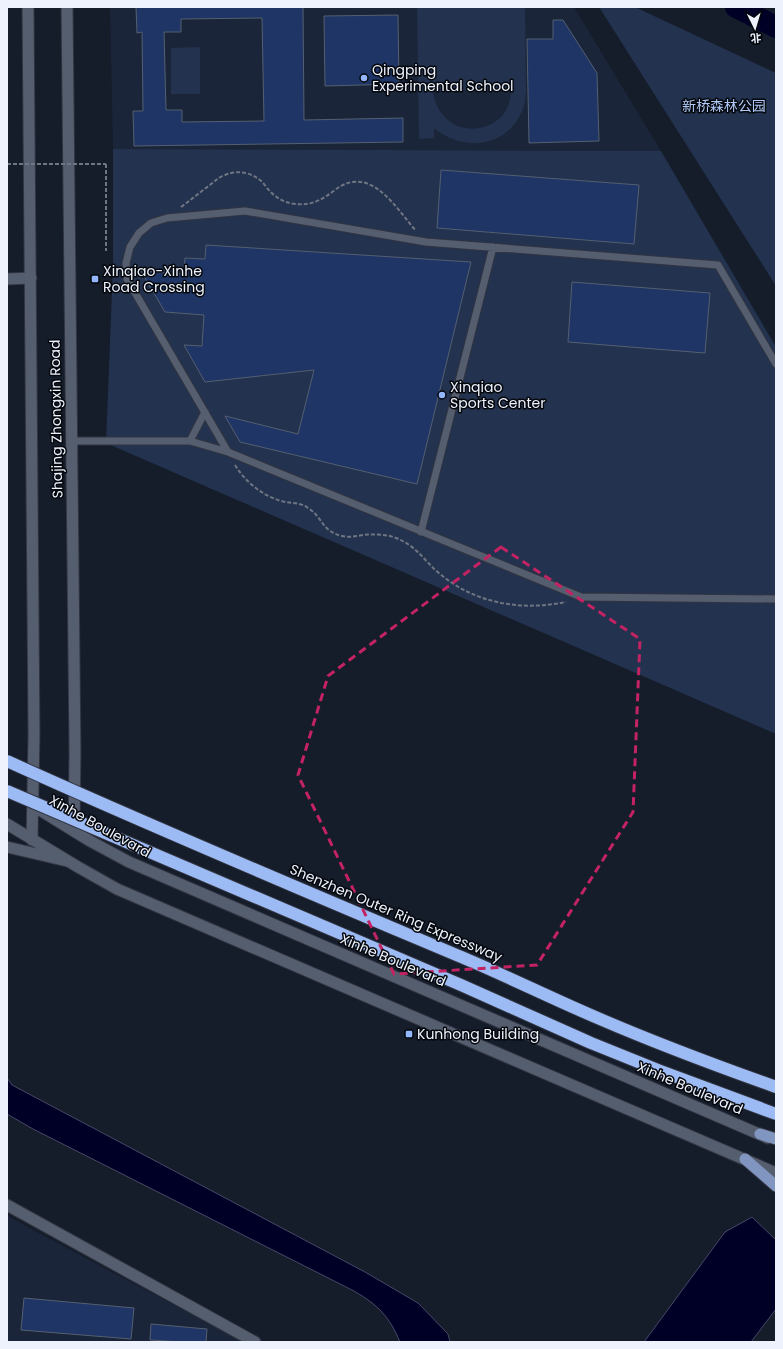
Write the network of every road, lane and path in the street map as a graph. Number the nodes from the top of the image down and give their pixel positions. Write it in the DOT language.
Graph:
graph roads {
  1 [pos="28,7"];
  2 [pos="67,7"];
  3 [pos="7,164"];
  4 [pos="167,218"];
  5 [pos="426,242"];
  6 [pos="493,248"];
  7 [pos="106,251"];
  8 [pos="30,278"];
  9 [pos="7,279"];
  10 [pos="776,364"];
  11 [pos="205,412"];
  12 [pos="190,441"];
  13 [pos="72,442"];
  14 [pos="228,452"];
  15 [pos="421,532"];
  16 [pos="581,597"];
  17 [pos="776,599"];
  18 [pos="7,761"];
  19 [pos="7,789"];
  20 [pos="33,805"];
  21 [pos="7,824"];
  22 [pos="74,831"];
  23 [pos="32,840"];
  24 [pos="7,847"];
  25 [pos="68,861"];
  26 [pos="776,1087"];
  27 [pos="776,1114"];
  28 [pos="760,1134"];
  29 [pos="776,1140"];
  30 [pos="745,1159"];
  31 [pos="776,1173"];
  32 [pos="776,1186"];
  33 [pos="7,1205"];
  34 [pos="255,1342"];
  1 -- 8 [label="street, Shajing Zhongxin Road"];
  2 -- 13 [label="street, Shajing Zhongxin Road"];
  3 -- 7 [label="path, bridge"];
  4 -- 5 [label="lane"];
  4 -- 5 [label="path"];
  4 -- 11 [label="lane"];
  5 -- 6 [label="lane"];
  6 -- 10 [label="lane"];
  6 -- 15 [label="lane"];
  8 -- 9 [label="street"];
  8 -- 20 [label="street, Shajing Zhongxin Road"];
  11 -- 12 [label="lane"];
  11 -- 14 [label="lane"];
  12 -- 13 [label="lane"];
  12 -- 14 [label="lane"];
  13 -- 22 [label="street, Shajing Zhongxin Road"];
  14 -- 15 [label="lane"];
  14 -- 16 [label="path"];
  15 -- 16 [label="lane"];
  16 -- 17 [label="lane"];
  18 -- 26 [label="highway, Shenzhen Outer Ring Expressway, bridge"];
  19 -- 20 [label="street, Xinhe Boulevard"];
  19 -- 27 [label="highway, bridge"];
  20 -- 22 [label="street, Xinhe Boulevard"];
  20 -- 23 [label="street, Shajing Zhongxin Road"];
  21 -- 23 [label="street"];
  22 -- 28 [label="street, Xinhe Boulevard"];
  23 -- 25 [label="street"];
  24 -- 25 [label="street"];
  25 -- 30 [label="street"];
  28 -- 29 [label="main road"];
  30 -- 31 [label="street"];
  30 -- 32 [label="main road"];
  33 -- 34 [label="street"];
}
